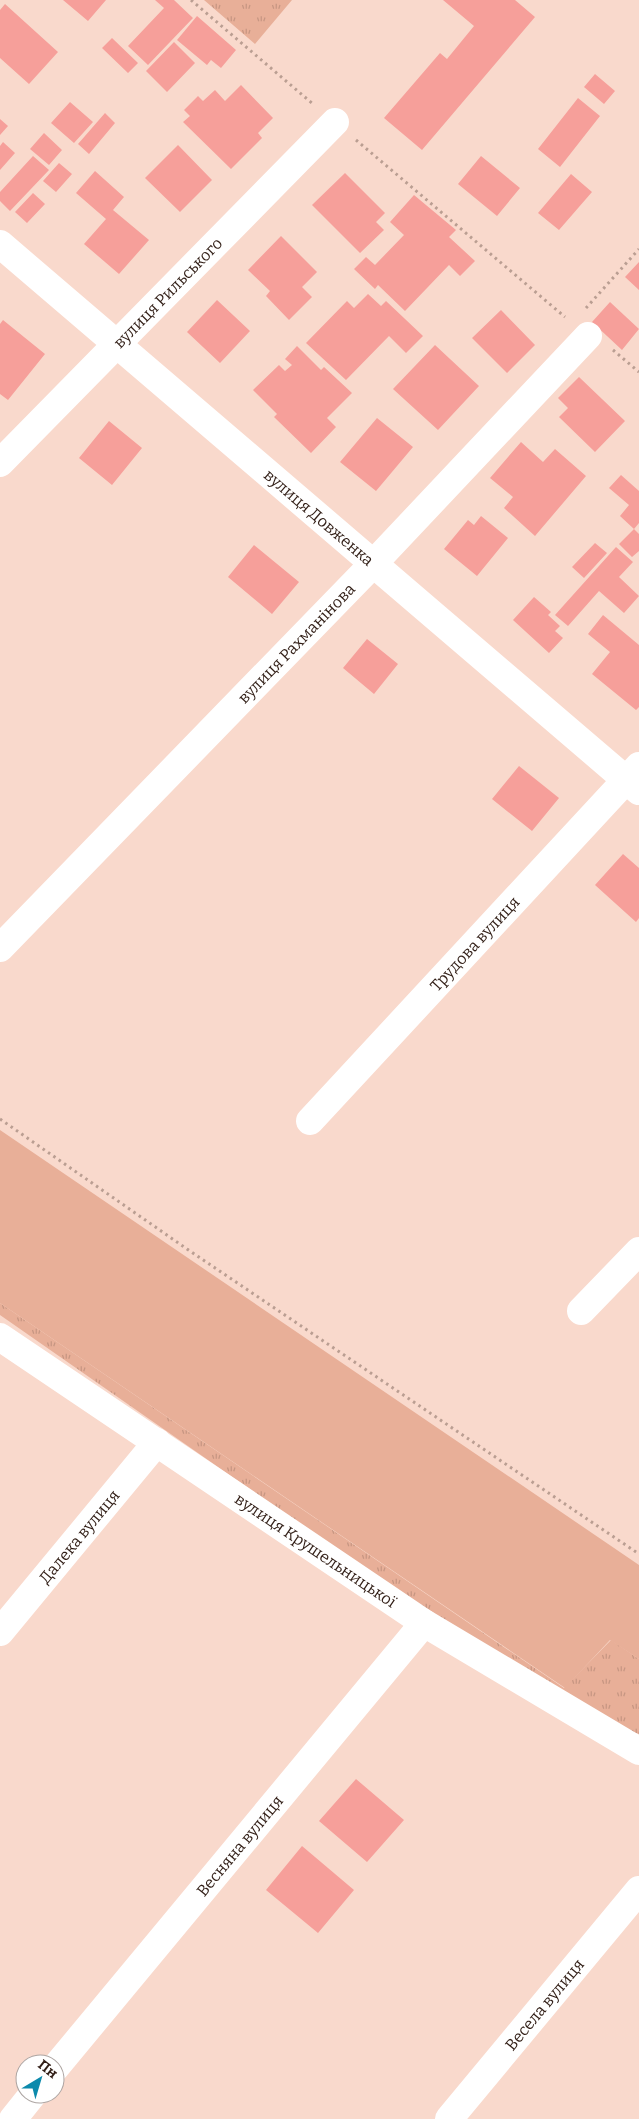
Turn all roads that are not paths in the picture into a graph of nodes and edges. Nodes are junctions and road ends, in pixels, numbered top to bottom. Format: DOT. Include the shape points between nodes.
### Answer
graph roads {
  1 [pos="335,122"];
  2 [pos="0,244"];
  3 [pos="580,330"];
  4 [pos="117,343"];
  5 [pos="0,463"];
  6 [pos="373,564"];
  7 [pos="635,779"];
  8 [pos="0,948"];
  9 [pos="310,1121"];
  10 [pos="639,1251"];
  11 [pos="581,1311"];
  12 [pos="0,1337"];
  13 [pos="157,1442"];
  14 [pos="424,1623"];
  15 [pos="0,1632"];
  16 [pos="639,1751"];
  17 [pos="639,1890"];
  18 [pos="65,2056"];
  19 [pos="25,2104"];
  20 [pos="13,2119"];
  21 [pos="449,2119"];
  1 -- 4 [label="street, вулиця Рильського"];
  2 -- 4 [label="street, вулиця Довженка"];
  3 -- 6 [label="street, вулиця Рахманінова"];
  4 -- 5 [label="street, вулиця Рильського"];
  4 -- 6 [label="street, вулиця Довженка"];
  6 -- 7 [label="street, вулиця Довженка"];
  6 -- 8 [label="street, вулиця Рахманінова"];
  7 -- 9 [label="street, Трудова вулиця"];
  10 -- 11 [label="street"];
  12 -- 13 [label="street, вулиця Крушельницької"];
  13 -- 14 [label="street, вулиця Крушельницької"];
  13 -- 15 [label="street, Далека вулиця"];
  14 -- 16 [label="street, вулиця Крушельницької"];
  14 -- 18 [label="street, Весняна вулиця"];
  17 -- 21 [label="street, Весела вулиця"];
  19 -- 20 [label="street"];
}
